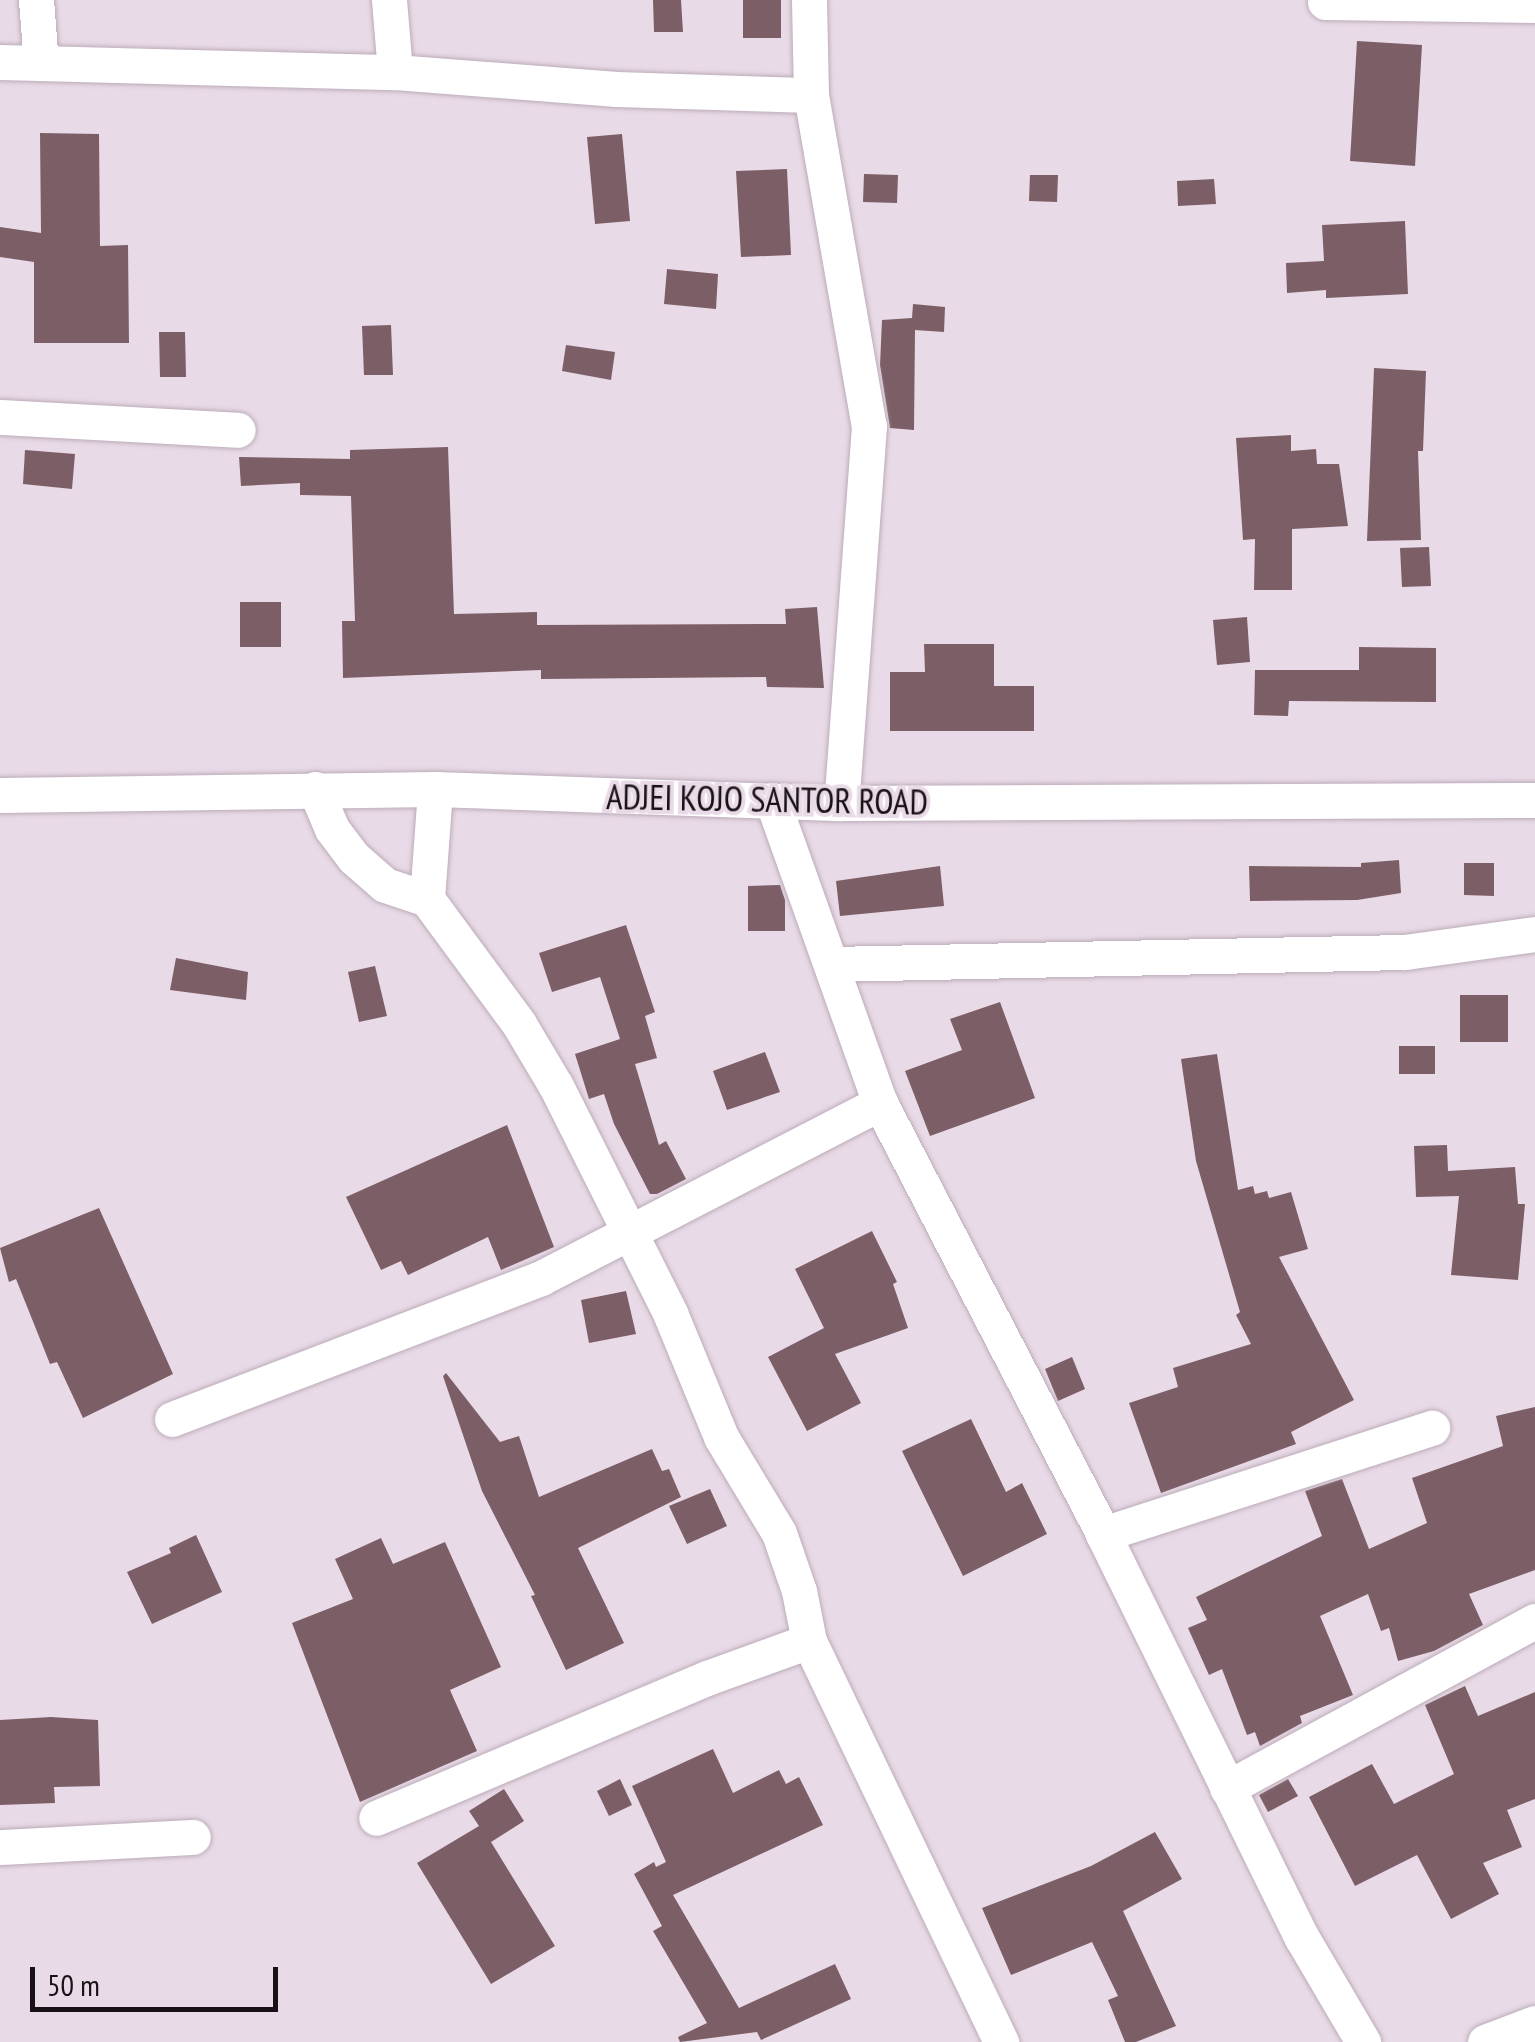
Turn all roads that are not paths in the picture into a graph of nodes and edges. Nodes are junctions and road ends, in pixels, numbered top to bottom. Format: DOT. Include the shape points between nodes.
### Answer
graph roads {
  1 [pos="36,0"];
  2 [pos="389,0"];
  3 [pos="808,0"];
  4 [pos="1326,2"];
  5 [pos="1535,6"];
  6 [pos="0,62"];
  7 [pos="41,63"];
  8 [pos="395,72"];
  9 [pos="811,95"];
  10 [pos="0,417"];
  11 [pos="238,430"];
  12 [pos="315,788"];
  13 [pos="436,789"];
  14 [pos="0,795"];
  15 [pos="772,800"];
  16 [pos="1535,800"];
  17 [pos="841,803"];
  18 [pos="428,898"];
  19 [pos="1535,934"];
  20 [pos="830,964"];
  21 [pos="880,1103"];
  22 [pos="630,1232"];
  23 [pos="172,1419"];
  24 [pos="1432,1428"];
  25 [pos="1103,1534"];
  26 [pos="1535,1621"];
  27 [pos="810,1641"];
  28 [pos="1227,1788"];
  29 [pos="376,1818"];
  30 [pos="193,1837"];
  31 [pos="0,1846"];
  32 [pos="1535,2023"];
  33 [pos="1001,2042"];
  34 [pos="1363,2042"];
  35 [pos="1485,2042"];
  1 -- 7 [label="street"];
  2 -- 8 [label="street"];
  3 -- 9 [label="street"];
  4 -- 5 [label="street"];
  6 -- 7 [label="street"];
  7 -- 8 [label="street"];
  8 -- 9 [label="street"];
  9 -- 17 [label="street" via="869,426"];
  10 -- 11 [label="street"];
  12 -- 13 [label="street, ADJEI KOJO SANTOR ROAD"];
  12 -- 14 [label="street, ADJEI KOJO SANTOR ROAD"];
  12 -- 18 [label="street" via="354,858 385,884"];
  13 -- 15 [label="street, ADJEI KOJO SANTOR ROAD"];
  13 -- 18 [label="street"];
  15 -- 17 [label="street, ADJEI KOJO SANTOR ROAD"];
  15 -- 20 [label="street"];
  16 -- 17 [label="street, ADJEI KOJO SANTOR ROAD"];
  18 -- 22 [label="street" via="519,1024"];
  19 -- 20 [label="street" via="1405,952"];
  20 -- 21 [label="street"];
  21 -- 22 [label="street"];
  21 -- 25 [label="street"];
  22 -- 23 [label="street" via="486,1302"];
  22 -- 27 [label="street" via="721,1437 778,1533"];
  24 -- 25 [label="street"];
  25 -- 28 [label="street"];
  26 -- 28 [label="street"];
  27 -- 29 [label="street"];
  27 -- 33 [label="street"];
  28 -- 34 [label="street"];
  30 -- 31 [label="street"];
  32 -- 35 [label="street"];
}
